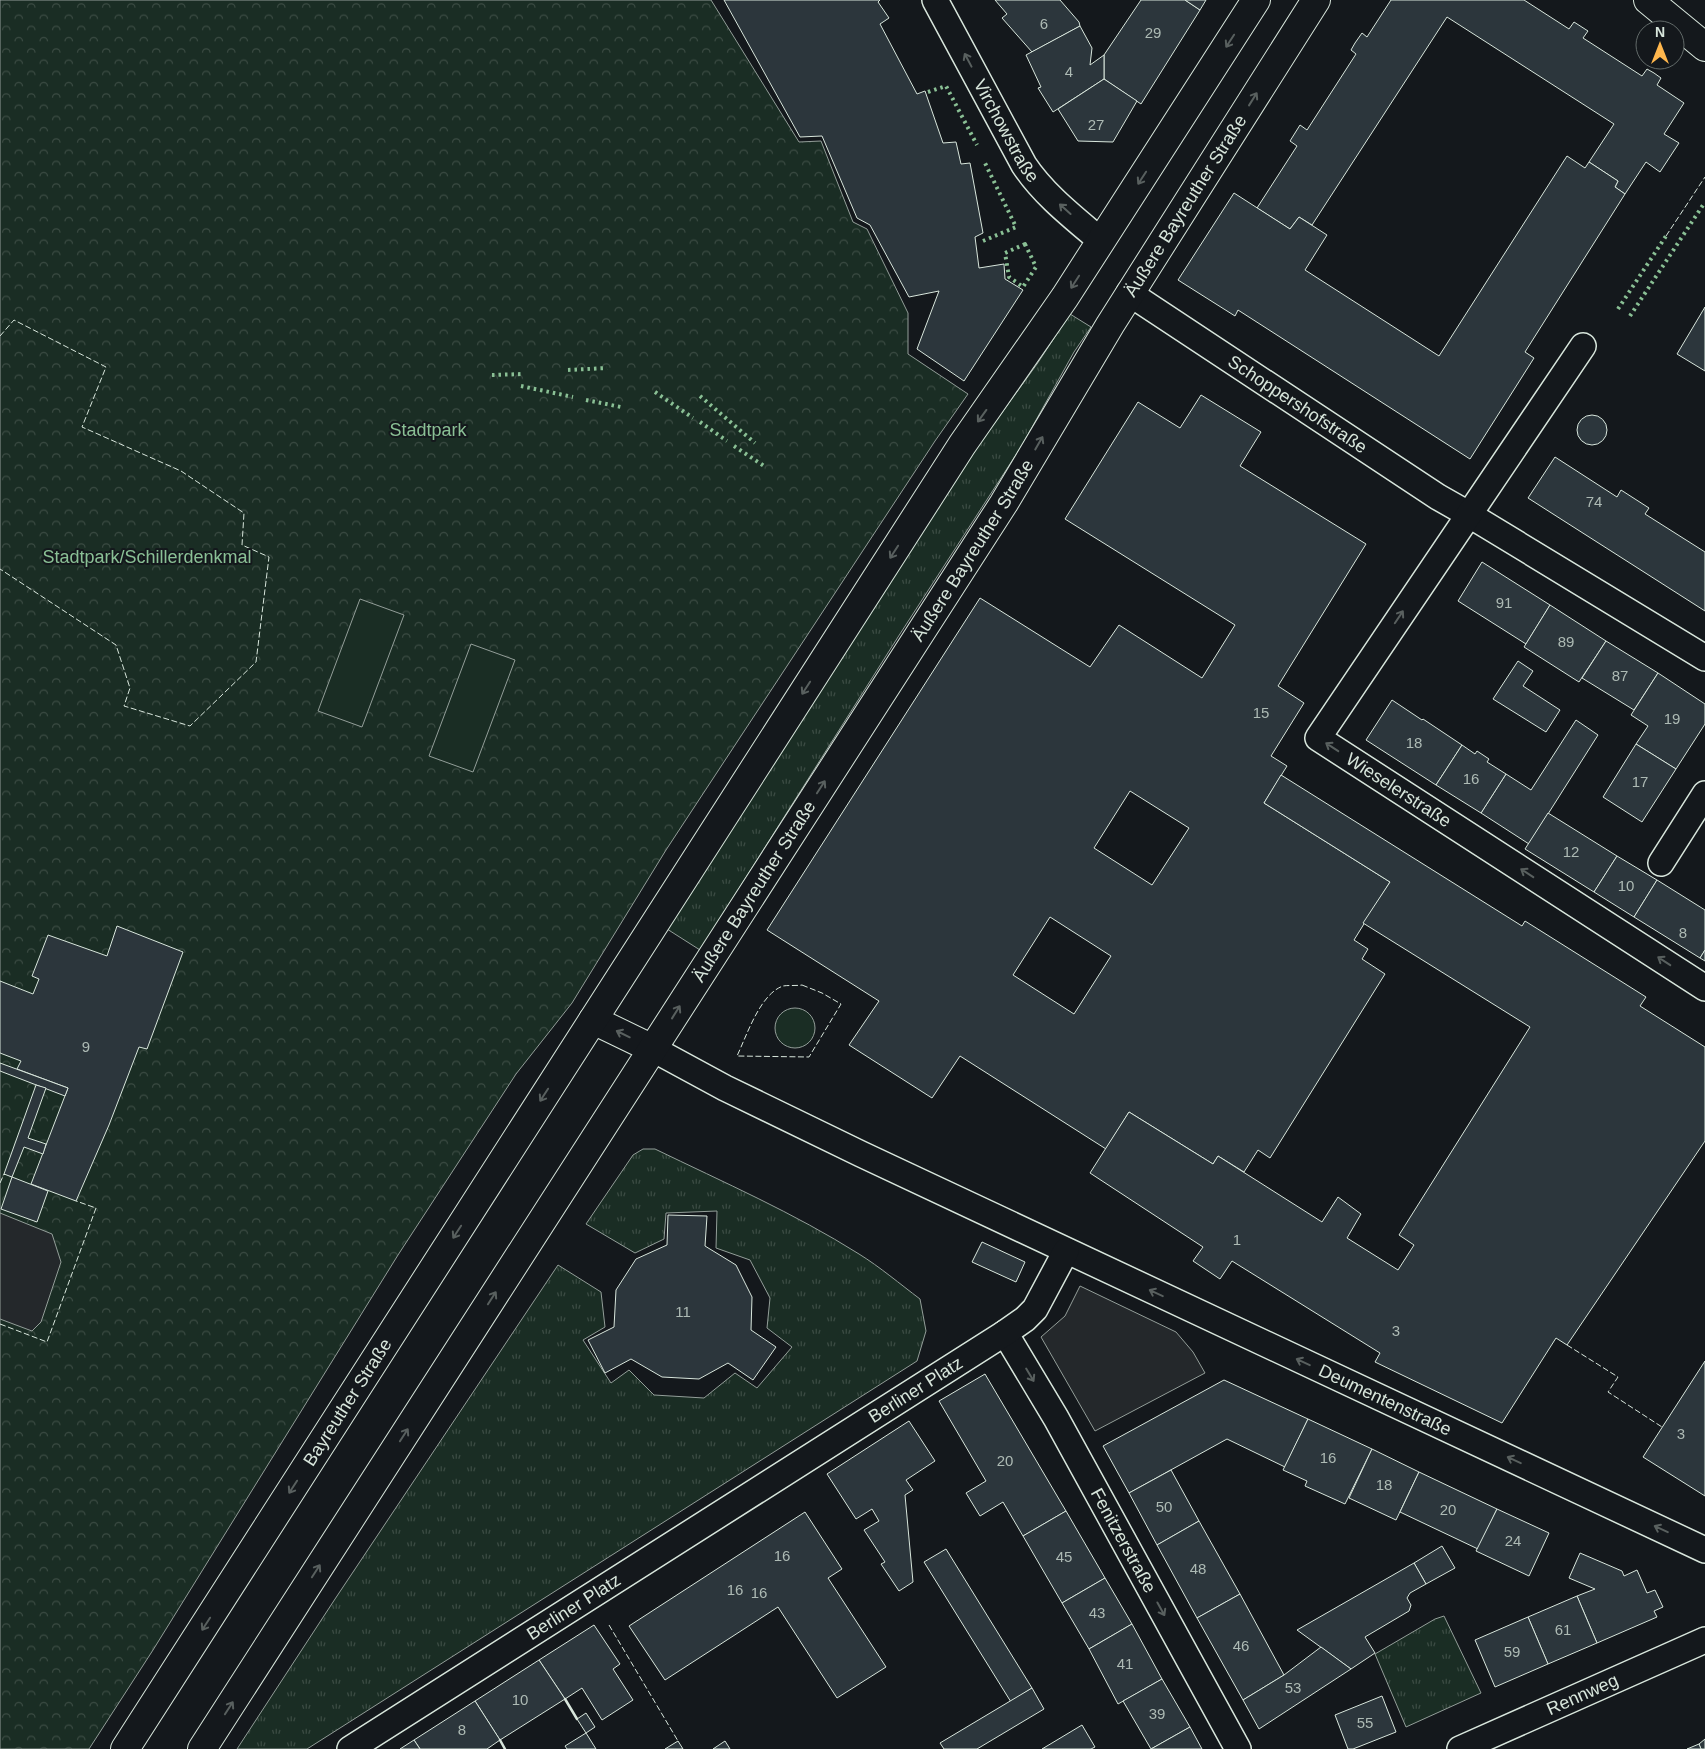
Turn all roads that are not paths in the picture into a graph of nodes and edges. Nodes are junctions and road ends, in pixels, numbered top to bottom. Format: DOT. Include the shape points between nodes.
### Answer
graph roads {
  1 [pos="935,0"];
  2 [pos="1256,0"];
  3 [pos="1316,0"];
  4 [pos="1648,0"];
  5 [pos="1705,46"];
  6 [pos="1102,241"];
  7 [pos="1129,293"];
  8 [pos="1583,346"];
  9 [pos="1468,514"];
  10 [pos="1705,658"];
  11 [pos="1705,794"];
  12 [pos="1660,863"];
  13 [pos="1705,988"];
  14 [pos="593,1020"];
  15 [pos="653,1049"];
  16 [pos="1066,1251"];
  17 [pos="1005,1334"];
  18 [pos="1705,1550"];
  19 [pos="1705,1640"];
  20 [pos="125,1749"];
  21 [pos="202,1749"];
  22 [pos="350,1749"];
  23 [pos="1238,1749"];
  24 [pos="1460,1749"];
  6 -- 1 [label="street, Virchowstraße, one-way" via="1034,180"];
  2 -- 6 [label="main road, one-way"];
  7 -- 3 [label="main road, Äußere Bayreuther Straße, one-way"];
  4 -- 5 [label="main road"];
  6 -- 14 [label="main road, one-way" via="962,445"];
  7 -- 9 [label="street, Schoppershofstraße"];
  15 -- 7 [label="main road, Äußere Bayreuther Straße, one-way" via="1004,503"];
  8 -- 9 [label="street"];
  9 -- 10 [label="street, Schoppershofstraße"];
  13 -- 9 [label="street, Wieselerstraße, one-way" via="1318,738"];
  11 -- 12 [label="street"];
  15 -- 14 [label="main road, one-way"];
  14 -- 20 [label="main road, Bayreuther Straße, one-way"];
  15 -- 16 [label="street" via="725,1088"];
  21 -- 15 [label="main road, Äußere Bayreuther Straße, one-way"];
  16 -- 17 [label="street, Berliner Platz" via="1035,1309"];
  18 -- 16 [label="street, Deumentenstraße, one-way"];
  17 -- 22 [label="street, Berliner Platz"];
  17 -- 23 [label="street, Fenitzerstraße, one-way" via="1056,1418"];
  19 -- 24 [label="street, Rennweg"];
}
